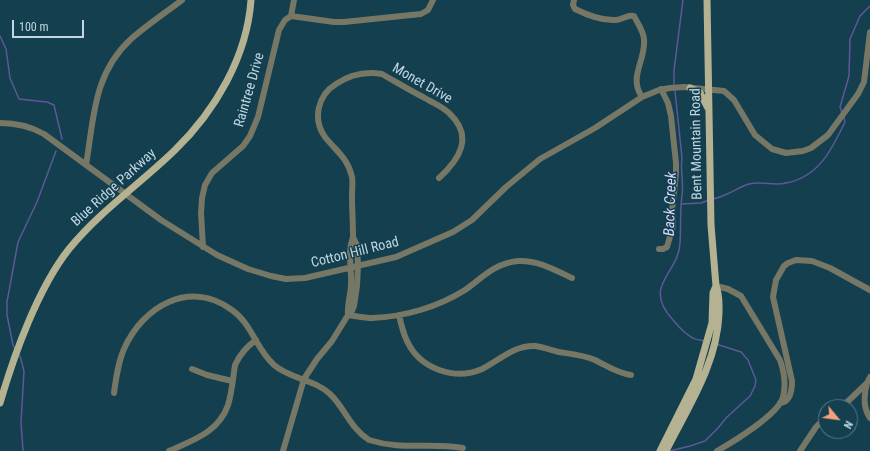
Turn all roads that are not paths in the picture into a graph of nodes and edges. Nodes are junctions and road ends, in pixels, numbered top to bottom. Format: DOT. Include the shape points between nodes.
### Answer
graph roads {
  1 [pos="182,0"];
  2 [pos="251,0"];
  3 [pos="294,0"];
  4 [pos="433,0"];
  5 [pos="574,0"];
  6 [pos="707,0"];
  7 [pos="292,16"];
  8 [pos="870,32"];
  9 [pos="690,88"];
  10 [pos="661,89"];
  11 [pos="709,89"];
  12 [pos="642,97"];
  13 [pos="710,112"];
  14 [pos="0,123"];
  15 [pos="86,165"];
  16 [pos="438,178"];
  17 [pos="353,237"];
  18 [pos="203,247"];
  19 [pos="659,248"];
  20 [pos="358,266"];
  21 [pos="350,268"];
  22 [pos="572,278"];
  23 [pos="716,286"];
  24 [pos="870,290"];
  25 [pos="716,297"];
  26 [pos="348,315"];
  27 [pos="399,315"];
  28 [pos="256,340"];
  29 [pos="192,369"];
  30 [pos="631,375"];
  31 [pos="304,379"];
  32 [pos="868,380"];
  33 [pos="232,381"];
  34 [pos="114,393"];
  35 [pos="850,399"];
  36 [pos="0,402"];
  37 [pos="780,403"];
  38 [pos="870,418"];
  39 [pos="818,425"];
  40 [pos="463,448"];
  41 [pos="169,451"];
  42 [pos="282,451"];
  43 [pos="660,451"];
  44 [pos="666,451"];
  45 [pos="717,451"];
  46 [pos="800,451"];
  1 -- 15 [label="street" via="132,39 105,74 94,110"];
  2 -- 36 [label="main road, Blue Ridge Parkway" via="246,30 236,60 225,85 200,124 78,238 52,274 26,328"];
  3 -- 7 [label="street"];
  4 -- 7 [label="street" via="428,10 421,14 339,22"];
  5 -- 12 [label="street" via="575,9 603,19 617,20 634,16 644,39 636,80"];
  6 -- 11 [label="main road, Bent Mountain Road"];
  7 -- 18 [label="street, Raintree Drive" via="285,20 279,30 258,117 250,136 243,146 212,173 205,185 201,214"];
  8 -- 11 [label="street, Cotton Hill Road" via="864,77 858,94 828,134 817,144 803,151 786,153 772,149 755,135 730,95 724,91"];
  9 -- 10 [label="street, Cotton Hill Road"];
  9 -- 11 [label="street, Cotton Hill Road"];
  9 -- 13 [label="main road" via="700,93"];
  10 -- 12 [label="street, Cotton Hill Road"];
  10 -- 19 [label="street" via="671,116 676,174 673,228 667,247"];
  11 -- 13 [label="main road, Bent Mountain Road"];
  12 -- 20 [label="street, Cotton Hill Road" via="595,128 540,159 463,226 396,257"];
  13 -- 23 [label="main road, Bent Mountain Road"];
  14 -- 15 [label="street, Cotton Hill Road" via="36,129"];
  15 -- 18 [label="street, Cotton Hill Road"];
  16 -- 17 [label="street, Monet Drive" via="456,160 462,143 462,131 448,112 382,74 358,74 334,85 322,99 318,109 319,120 324,136 342,155 352,177"];
  17 -- 20 [label="street, Monet Drive" via="357,245"];
  17 -- 21 [label="street, Monet Drive" via="350,246"];
  18 -- 21 [label="street, Cotton Hill Road" via="248,269 279,278 305,278"];
  20 -- 21 [label="street, Cotton Hill Road"];
  20 -- 26 [label="street, Monet Drive" via="356,296 352,311"];
  21 -- 26 [label="street, Monet Drive"];
  22 -- 27 [label="street" via="534,262 507,263 490,270 446,300"];
  23 -- 25 [label="main road, Bent Mountain Road" via="713,293"];
  23 -- 37 [label="street" via="741,296 775,352 784,375 784,391"];
  24 -- 37 [label="street" via="812,261 796,260 784,266 776,280 773,297 792,382 790,394"];
  25 -- 43 [label="main road, Bent Mountain Road" via="712,323 696,379"];
  25 -- 44 [label="main road, Bent Mountain Road" via="718,326 712,354 704,376"];
  26 -- 27 [label="street" via="371,318"];
  26 -- 31 [label="street, Monet Drive" via="336,336"];
  27 -- 30 [label="street" via="406,341 415,354 428,365 443,372 460,374 475,371 510,352 536,346 590,358 616,372"];
  28 -- 31 [label="street" via="273,365"];
  28 -- 33 [label="street" via="238,359"];
  28 -- 34 [label="street" via="240,316 226,305 199,298 184,297 174,300 150,312 128,340 120,360"];
  29 -- 33 [label="street"];
  31 -- 40 [label="street" via="330,394 357,431 378,444 406,451 445,446"];
  31 -- 42 [label="street, Monet Drive"];
  32 -- 35 [label="street"];
  32 -- 38 [label="street" via="865,405"];
  33 -- 41 [label="street" via="224,414 215,426 202,436"];
  37 -- 45 [label="street" via="766,418"];
  39 -- 46 [label="street"];
}
